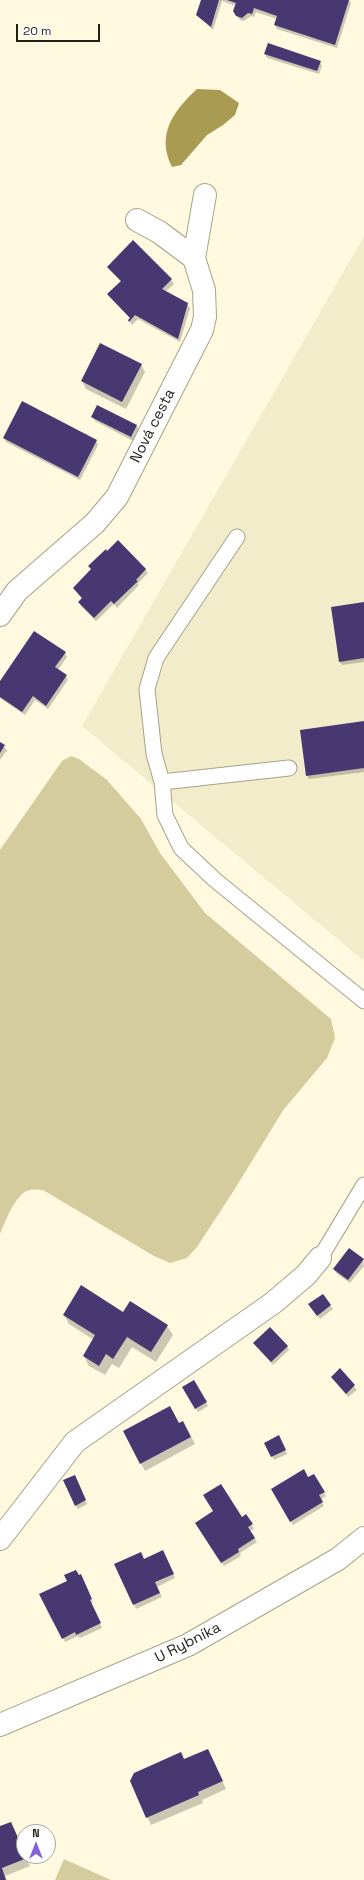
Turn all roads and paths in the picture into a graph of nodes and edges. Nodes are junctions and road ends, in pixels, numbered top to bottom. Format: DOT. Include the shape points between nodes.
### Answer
graph roads {
  1 [pos="205,195"];
  2 [pos="137,220"];
  3 [pos="194,258"];
  4 [pos="237,536"];
  5 [pos="0,615"];
  6 [pos="289,768"];
  7 [pos="162,782"];
  8 [pos="364,1001"];
  9 [pos="364,1185"];
  10 [pos="320,1258"];
  11 [pos="364,1538"];
  12 [pos="0,1539"];
  13 [pos="0,1725"];
  1 -- 3 [label="street, Nová cesta"];
  2 -- 3 [label="street" via="159,232"];
  3 -- 5 [label="street, Nová cesta" via="204,290 205,317 202,330 117,497 95,523 17,591"];
  4 -- 7 [label="lane" via="156,658 148,689 154,754"];
  6 -- 7 [label="lane"];
  7 -- 8 [label="lane" via="165,816 181,848 216,880"];
  9 -- 10 [label="lane"];
  10 -- 12 [label="street" via="306,1275 273,1303 76,1442"];
  11 -- 13 [label="street, U Rybníka" via="338,1560 188,1645"];
}
